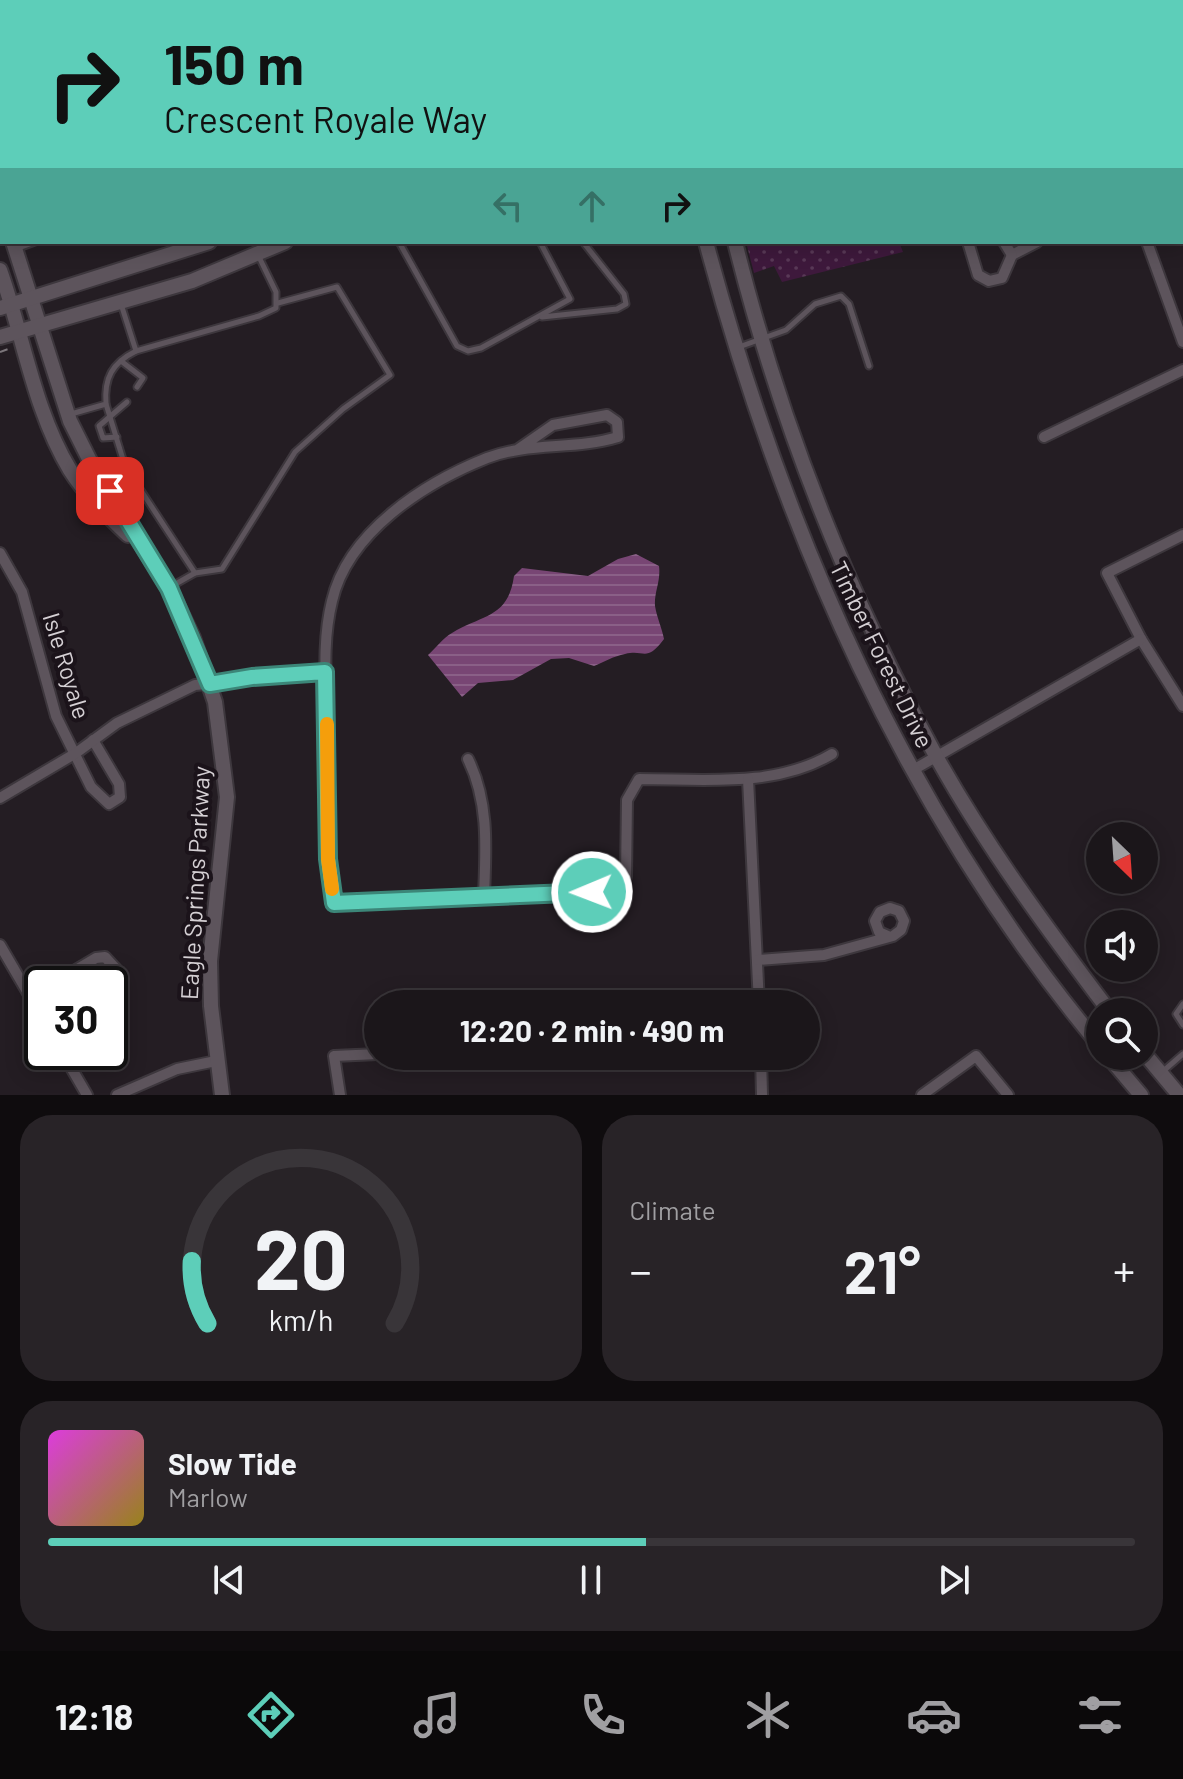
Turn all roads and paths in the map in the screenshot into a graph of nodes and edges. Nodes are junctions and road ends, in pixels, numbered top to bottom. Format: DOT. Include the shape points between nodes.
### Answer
graph roads {
  1 [pos="203,244"];
  2 [pos="275,244"];
  3 [pos="400,244"];
  4 [pos="541,244"];
  5 [pos="585,244"];
  6 [pos="707,244"];
  7 [pos="736,244"];
  8 [pos="969,244"];
  9 [pos="1005,244"];
  10 [pos="1033,244"];
  11 [pos="1148,244"];
  12 [pos="14,246"];
  13 [pos="255,248"];
  14 [pos="1012,255"];
  15 [pos="0,270"];
  16 [pos="32,300"];
  17 [pos="120,302"];
  18 [pos="278,303"];
  19 [pos="6,306"];
  20 [pos="537,317"];
  21 [pos="39,325"];
  22 [pos="21,330"];
  23 [pos="0,337"];
  24 [pos="761,341"];
  25 [pos="1183,342"];
  26 [pos="734,348"];
  27 [pos="136,351"];
  28 [pos="121,361"];
  29 [pos="869,366"];
  30 [pos="1183,370"];
  31 [pos="137,387"];
  32 [pos="127,402"];
  33 [pos="106,404"];
  34 [pos="68,416"];
  35 [pos="110,417"];
  36 [pos="117,437"];
  37 [pos="1044,437"];
  38 [pos="517,450"];
  39 [pos="1183,535"];
  40 [pos="141,548"];
  41 [pos="0,553"];
  42 [pos="195,573"];
  43 [pos="169,588"];
  44 [pos="857,594"];
  45 [pos="830,606"];
  46 [pos="1141,639"];
  47 [pos="325,672"];
  48 [pos="210,684"];
  49 [pos="1183,706"];
  50 [pos="93,740"];
  51 [pos="76,753"];
  52 [pos="832,754"];
  53 [pos="936,756"];
  54 [pos="468,759"];
  55 [pos="913,770"];
  56 [pos="748,779"];
  57 [pos="0,798"];
  58 [pos="484,895"];
  59 [pos="888,936"];
  60 [pos="0,945"];
  61 [pos="758,960"];
  62 [pos="82,966"];
  63 [pos="113,966"];
  64 [pos="24,987"];
  65 [pos="759,990"];
  66 [pos="1100,998"];
  67 [pos="1183,1004"];
  68 [pos="1183,1025"];
  69 [pos="1086,1027"];
  70 [pos="1183,1054"];
  71 [pos="364,1055"];
  72 [pos="216,1061"];
  73 [pos="72,1070"];
  74 [pos="761,1070"];
  75 [pos="1120,1070"];
  76 [pos="1158,1070"];
  77 [pos="1161,1074"];
  78 [pos="87,1095"];
  79 [pos="117,1095"];
  80 [pos="222,1095"];
  81 [pos="340,1095"];
  82 [pos="762,1095"];
  83 [pos="922,1095"];
  84 [pos="1008,1095"];
  85 [pos="1141,1095"];
  86 [pos="1179,1095"];
  1 -- 16 [label="main road"];
  2 -- 13 [label="main road"];
  3 -- 20 [label="lane" via="457,346 468,351 481,348"];
  4 -- 20 [label="lane" via="570,299"];
  5 -- 20 [label="lane" via="624,294 626,304"];
  6 -- 26 [label="main road, Timber Forest Drive"];
  7 -- 24 [label="main road, Timber Forest Drive"];
  8 -- 14 [label="street" via="982,279 1002,278"];
  9 -- 14 [label="street"];
  10 -- 14 [label="street"];
  11 -- 25 [label="street"];
  12 -- 16 [label="main road, Eagle Springs Parkway"];
  13 -- 17 [label="main road" via="192,281"];
  13 -- 18 [label="lane"];
  15 -- 19 [label="main road, Eagle Springs Parkway"];
  16 -- 19 [label="main road"];
  16 -- 21 [label="main road, Eagle Springs Parkway"];
  17 -- 21 [label="main road"];
  17 -- 27 [label="lane"];
  18 -- 27 [label="lane" via="259,316"];
  18 -- 42 [label="lane" via="337,287 390,375 295,452 222,569"];
  19 -- 22 [label="main road, Eagle Springs Parkway"];
  21 -- 22 [label="main road"];
  21 -- 34 [label="main road, Eagle Springs Parkway"];
  22 -- 23 [label="main road"];
  22 -- 40 [label="main road, Eagle Springs Parkway" via="43,406 70,470"];
  24 -- 26 [label="lane"];
  24 -- 29 [label="lane" via="786,330 815,304 841,296 849,304"];
  24 -- 44 [label="main road, Timber Forest Drive" via="790,430"];
  26 -- 45 [label="main road, Timber Forest Drive" via="763,439"];
  27 -- 28 [label="lane"];
  28 -- 31 [label="lane" via="143,378"];
  28 -- 33 [label="lane" via="106,381"];
  30 -- 37 [label="street"];
  32 -- 35 [label="lane"];
  33 -- 34 [label="lane"];
  33 -- 35 [label="lane"];
  34 -- 40 [label="main road, Eagle Springs Parkway"];
  35 -- 36 [label="lane"];
  35 -- 36 [label="lane" via="99,431 107,440"];
  36 -- 42 [label="lane" via="125,466"];
  38 -- 38 [label="street" via="593,445 618,437 617,422 607,415 553,425"];
  38 -- 47 [label="street" via="485,459 431,488 360,544 332,600"];
  39 -- 46 [label="street" via="1107,573"];
  40 -- 43 [label="main road, Eagle Springs Parkway"];
  41 -- 51 [label="street, Isle Royale" via="22,592 56,716"];
  42 -- 43 [label="lane"];
  43 -- 48 [label="main road, Eagle Springs Parkway"];
  44 -- 45 [label="main road"];
  44 -- 53 [label="main road, Timber Forest Drive"];
  45 -- 55 [label="main road, Timber Forest Drive"];
  46 -- 49 [label="street"];
  46 -- 53 [label="street"];
  47 -- 48 [label="street"];
  47 -- 58 [label="street" via="328,859 334,903"];
  48 -- 50 [label="street" via="182,691"];
  48 -- 72 [label="main road, Eagle Springs Parkway" via="227,797 210,961"];
  50 -- 51 [label="street"];
  50 -- 51 [label="street, Isle Royale" via="119,784 120,797 109,804 91,787"];
  51 -- 57 [label="street"];
  52 -- 56 [label="street" via="793,773"];
  53 -- 55 [label="street"];
  53 -- 66 [label="main road, Timber Forest Drive" via="1017,883"];
  54 -- 58 [label="street" via="485,816"];
  55 -- 69 [label="main road, Timber Forest Drive" via="1001,910"];
  56 -- 58 [label="street" via="639,779 627,800 626,877 615,888"];
  56 -- 61 [label="street"];
  59 -- 61 [label="street" via="824,955"];
  60 -- 64 [label="street"];
  61 -- 65 [label="street"];
  62 -- 63 [label="street" via="105,957"];
  67 -- 68 [label="lane" via="1176,1014"];
  70 -- 77 [label="lane"];
  71 -- 81 [label="street" via="334,1056"];
  72 -- 79 [label="street" via="177,1069"];
  72 -- 80 [label="main road, Eagle Springs Parkway"];
  73 -- 78 [label="street"];
  74 -- 82 [label="street"];
  75 -- 85 [label="main road"];
  76 -- 77 [label="main road"];
  77 -- 86 [label="main road"];
  83 -- 84 [label="street" via="976,1056"];
}
